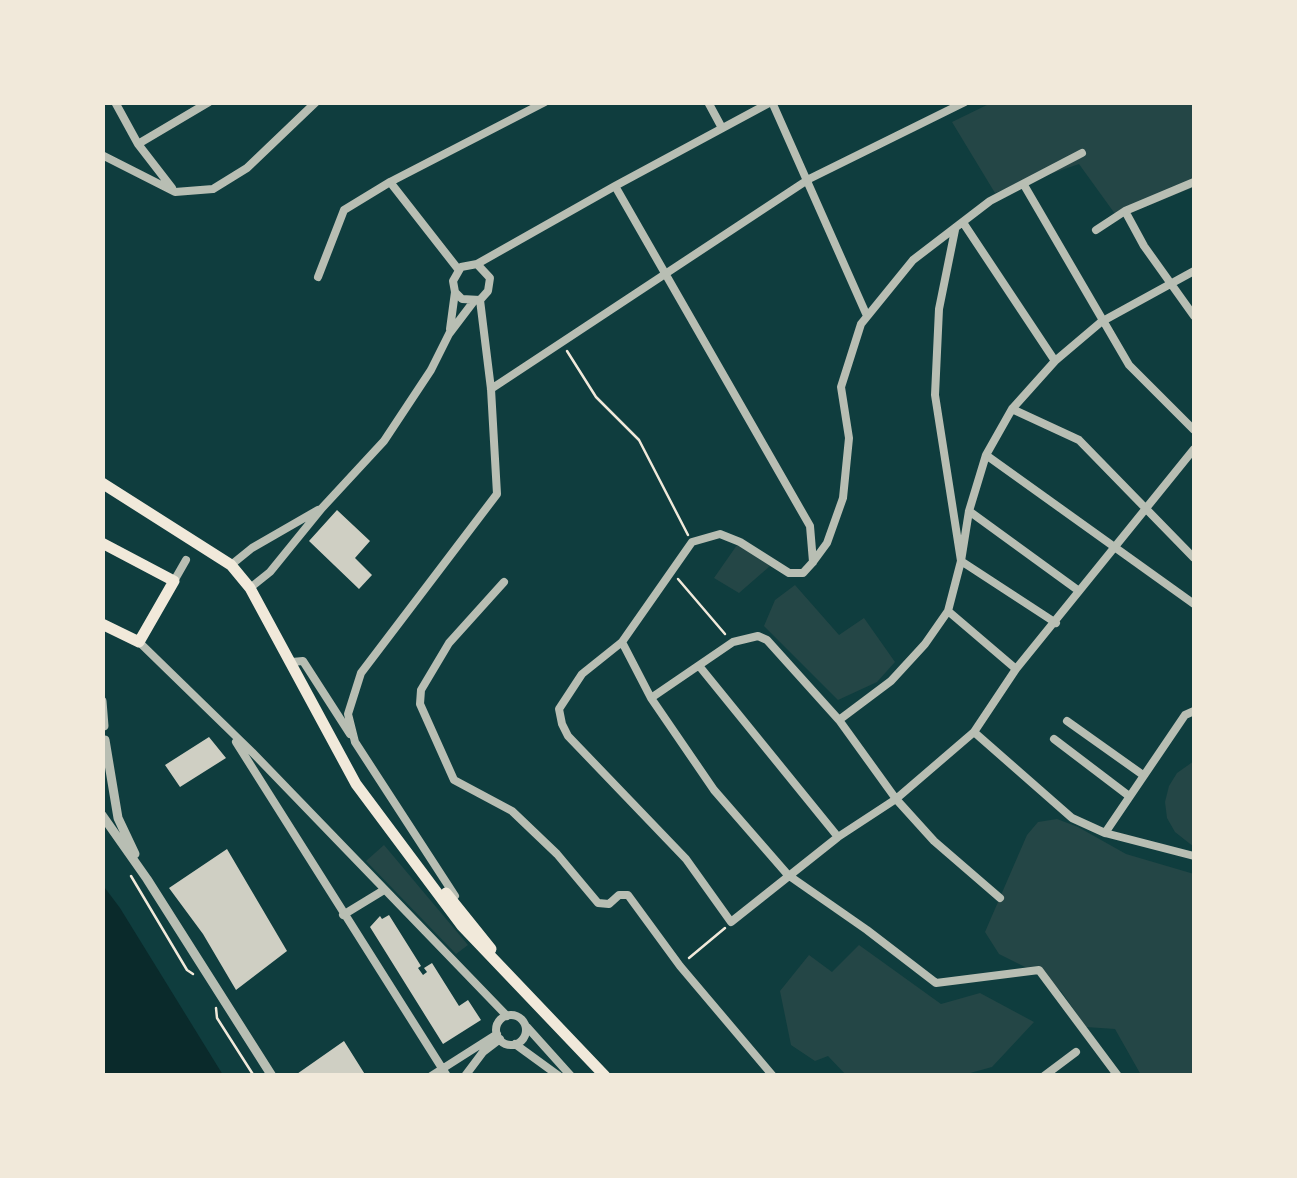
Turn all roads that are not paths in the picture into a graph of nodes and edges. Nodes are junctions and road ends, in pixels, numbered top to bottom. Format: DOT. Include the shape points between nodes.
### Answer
graph roads {
  1 [pos="114,102"];
  2 [pos="209,102"];
  3 [pos="316,102"];
  4 [pos="545,102"];
  5 [pos="708,102"];
  6 [pos="772,102"];
  7 [pos="965,102"];
  8 [pos="722,128"];
  9 [pos="138,144"];
  10 [pos="1082,153"];
  11 [pos="102,155"];
  12 [pos="808,179"];
  13 [pos="390,182"];
  14 [pos="1194,183"];
  15 [pos="1024,185"];
  16 [pos="614,186"];
  17 [pos="175,192"];
  18 [pos="1124,210"];
  19 [pos="964,224"];
  20 [pos="955,230"];
  21 [pos="1096,230"];
  22 [pos="478,264"];
  23 [pos="458,269"];
  24 [pos="1194,270"];
  25 [pos="665,273"];
  26 [pos="318,277"];
  27 [pos="1170,284"];
  28 [pos="455,292"];
  29 [pos="477,300"];
  30 [pos="867,316"];
  31 [pos="1194,316"];
  32 [pos="1101,322"];
  33 [pos="449,334"];
  34 [pos="1055,360"];
  35 [pos="491,389"];
  36 [pos="1012,409"];
  37 [pos="1194,430"];
  38 [pos="1194,449"];
  39 [pos="986,455"];
  40 [pos="102,483"];
  41 [pos="322,508"];
  42 [pos="1146,508"];
  43 [pos="969,510"];
  44 [pos="102,543"];
  45 [pos="1112,546"];
  46 [pos="1193,553"];
  47 [pos="186,560"];
  48 [pos="813,562"];
  49 [pos="961,562"];
  50 [pos="231,564"];
  51 [pos="174,581"];
  52 [pos="504,582"];
  53 [pos="250,588"];
  54 [pos="1080,590"];
  55 [pos="1194,604"];
  56 [pos="948,611"];
  57 [pos="102,621"];
  58 [pos="1056,624"];
  59 [pos="140,642"];
  60 [pos="622,642"];
  61 [pos="292,662"];
  62 [pos="700,667"];
  63 [pos="1016,669"];
  64 [pos="652,698"];
  65 [pos="102,701"];
  66 [pos="1194,712"];
  67 [pos="343,714"];
  68 [pos="839,720"];
  69 [pos="1067,721"];
  70 [pos="103,724"];
  71 [pos="974,732"];
  72 [pos="1054,739"];
  73 [pos="104,743"];
  74 [pos="249,755"];
  75 [pos="1143,775"];
  76 [pos="1129,796"];
  77 [pos="896,799"];
  78 [pos="102,815"];
  79 [pos="1104,832"];
  80 [pos="838,836"];
  81 [pos="403,845"];
  82 [pos="1194,856"];
  83 [pos="788,876"];
  84 [pos="147,879"];
  85 [pos="384,890"];
  86 [pos="1000,898"];
  87 [pos="343,915"];
  88 [pos="469,919"];
  89 [pos="525,996"];
  90 [pos="507,1016"];
  91 [pos="526,1025"];
  92 [pos="498,1036"];
  93 [pos="515,1044"];
  94 [pos="480,1049"];
  95 [pos="1076,1052"];
  96 [pos="445,1072"];
  97 [pos="272,1076"];
  98 [pos="431,1076"];
  99 [pos="465,1076"];
  100 [pos="559,1076"];
  101 [pos="571,1076"];
  102 [pos="605,1076"];
  103 [pos="773,1076"];
  104 [pos="1044,1076"];
  105 [pos="1118,1076"];
  1 -- 9 [label="street"];
  2 -- 9 [label="street"];
  3 -- 17 [label="street" via="247,168 213,189"];
  4 -- 13 [label="street"];
  5 -- 8 [label="street"];
  6 -- 8 [label="street"];
  6 -- 12 [label="street"];
  7 -- 12 [label="street"];
  8 -- 16 [label="street"];
  9 -- 17 [label="street"];
  10 -- 15 [label="street"];
  11 -- 17 [label="street"];
  12 -- 25 [label="street"];
  12 -- 30 [label="street"];
  13 -- 23 [label="street"];
  13 -- 26 [label="street" via="344,210"];
  14 -- 18 [label="street"];
  15 -- 19 [label="street" via="990,200"];
  15 -- 32 [label="street"];
  16 -- 22 [label="street"];
  16 -- 25 [label="street"];
  18 -- 21 [label="street"];
  18 -- 27 [label="street"];
  19 -- 20 [label="street"];
  19 -- 34 [label="street"];
  20 -- 30 [label="street" via="913,260"];
  20 -- 49 [label="street" via="939,309 935,395"];
  22 -- 23 [label="street"];
  22 -- 29 [label="street" via="490,285"];
  23 -- 28 [label="street"];
  24 -- 27 [label="street"];
  25 -- 35 [label="street"];
  25 -- 48 [label="street" via="810,526"];
  27 -- 31 [label="street"];
  27 -- 32 [label="street"];
  28 -- 29 [label="street"];
  28 -- 33 [label="street"];
  29 -- 33 [label="street"];
  29 -- 35 [label="street"];
  30 -- 48 [label="street" via="841,388 850,438 843,498"];
  32 -- 34 [label="street"];
  32 -- 37 [label="street" via="1129,365"];
  33 -- 41 [label="street" via="384,441"];
  34 -- 36 [label="street"];
  35 -- 67 [label="street" via="497,494 361,672"];
  36 -- 39 [label="street"];
  36 -- 42 [label="street" via="1078,440"];
  38 -- 42 [label="street"];
  39 -- 43 [label="street"];
  39 -- 45 [label="street"];
  40 -- 50 [label="main road"];
  41 -- 50 [label="street"];
  41 -- 53 [label="street"];
  42 -- 45 [label="street"];
  42 -- 46 [label="street"];
  43 -- 49 [label="street"];
  43 -- 54 [label="street"];
  44 -- 51 [label="main road"];
  45 -- 54 [label="street"];
  45 -- 55 [label="street"];
  47 -- 51 [label="street"];
  48 -- 60 [label="street" via="789,574 720,534 692,542"];
  49 -- 56 [label="street"];
  49 -- 58 [label="street"];
  50 -- 53 [label="main road"];
  51 -- 59 [label="main road"];
  52 -- 103 [label="street" via="449,643 421,690 432,737 454,780 512,812 598,904 628,895"];
  53 -- 61 [label="main road"];
  54 -- 58 [label="street"];
  56 -- 63 [label="street"];
  56 -- 68 [label="street" via="891,681"];
  57 -- 59 [label="main road"];
  58 -- 63 [label="street"];
  59 -- 74 [label="street"];
  60 -- 64 [label="street"];
  60 -- 83 [label="street" via="582,674 559,709 568,736 686,859 731,922"];
  61 -- 67 [label="street" via="303,661"];
  61 -- 81 [label="main road" via="356,784"];
  62 -- 64 [label="street"];
  62 -- 68 [label="street" via="733,642 758,636"];
  62 -- 80 [label="street"];
  63 -- 71 [label="street"];
  64 -- 83 [label="street" via="714,790"];
  65 -- 70 [label="street"];
  66 -- 75 [label="street" via="1185,714"];
  67 -- 88 [label="street"];
  68 -- 77 [label="street"];
  69 -- 75 [label="street"];
  70 -- 73 [label="street"];
  71 -- 77 [label="street"];
  71 -- 79 [label="street" via="1072,818"];
  72 -- 76 [label="street"];
  73 -- 84 [label="street" via="118,818"];
  74 -- 85 [label="street"];
  74 -- 87 [label="street"];
  75 -- 76 [label="street"];
  76 -- 79 [label="street"];
  77 -- 80 [label="street"];
  77 -- 86 [label="street"];
  78 -- 84 [label="street"];
  79 -- 82 [label="street"];
  80 -- 83 [label="street"];
  81 -- 88 [label="main road"];
  81 -- 89 [label="main road" via="462,926"];
  83 -- 105 [label="street" via="936,983 1039,970"];
  84 -- 97 [label="street"];
  85 -- 87 [label="street"];
  85 -- 90 [label="street"];
  87 -- 96 [label="street"];
  88 -- 89 [label="main road"];
  89 -- 102 [label="main road"];
  90 -- 91 [label="street"];
  90 -- 92 [label="street"];
  91 -- 93 [label="street"];
  91 -- 101 [label="street"];
  92 -- 93 [label="street"];
  92 -- 94 [label="street"];
  93 -- 100 [label="street"];
  94 -- 96 [label="street"];
  94 -- 99 [label="street"];
  95 -- 104 [label="street"];
  96 -- 98 [label="street"];
}
